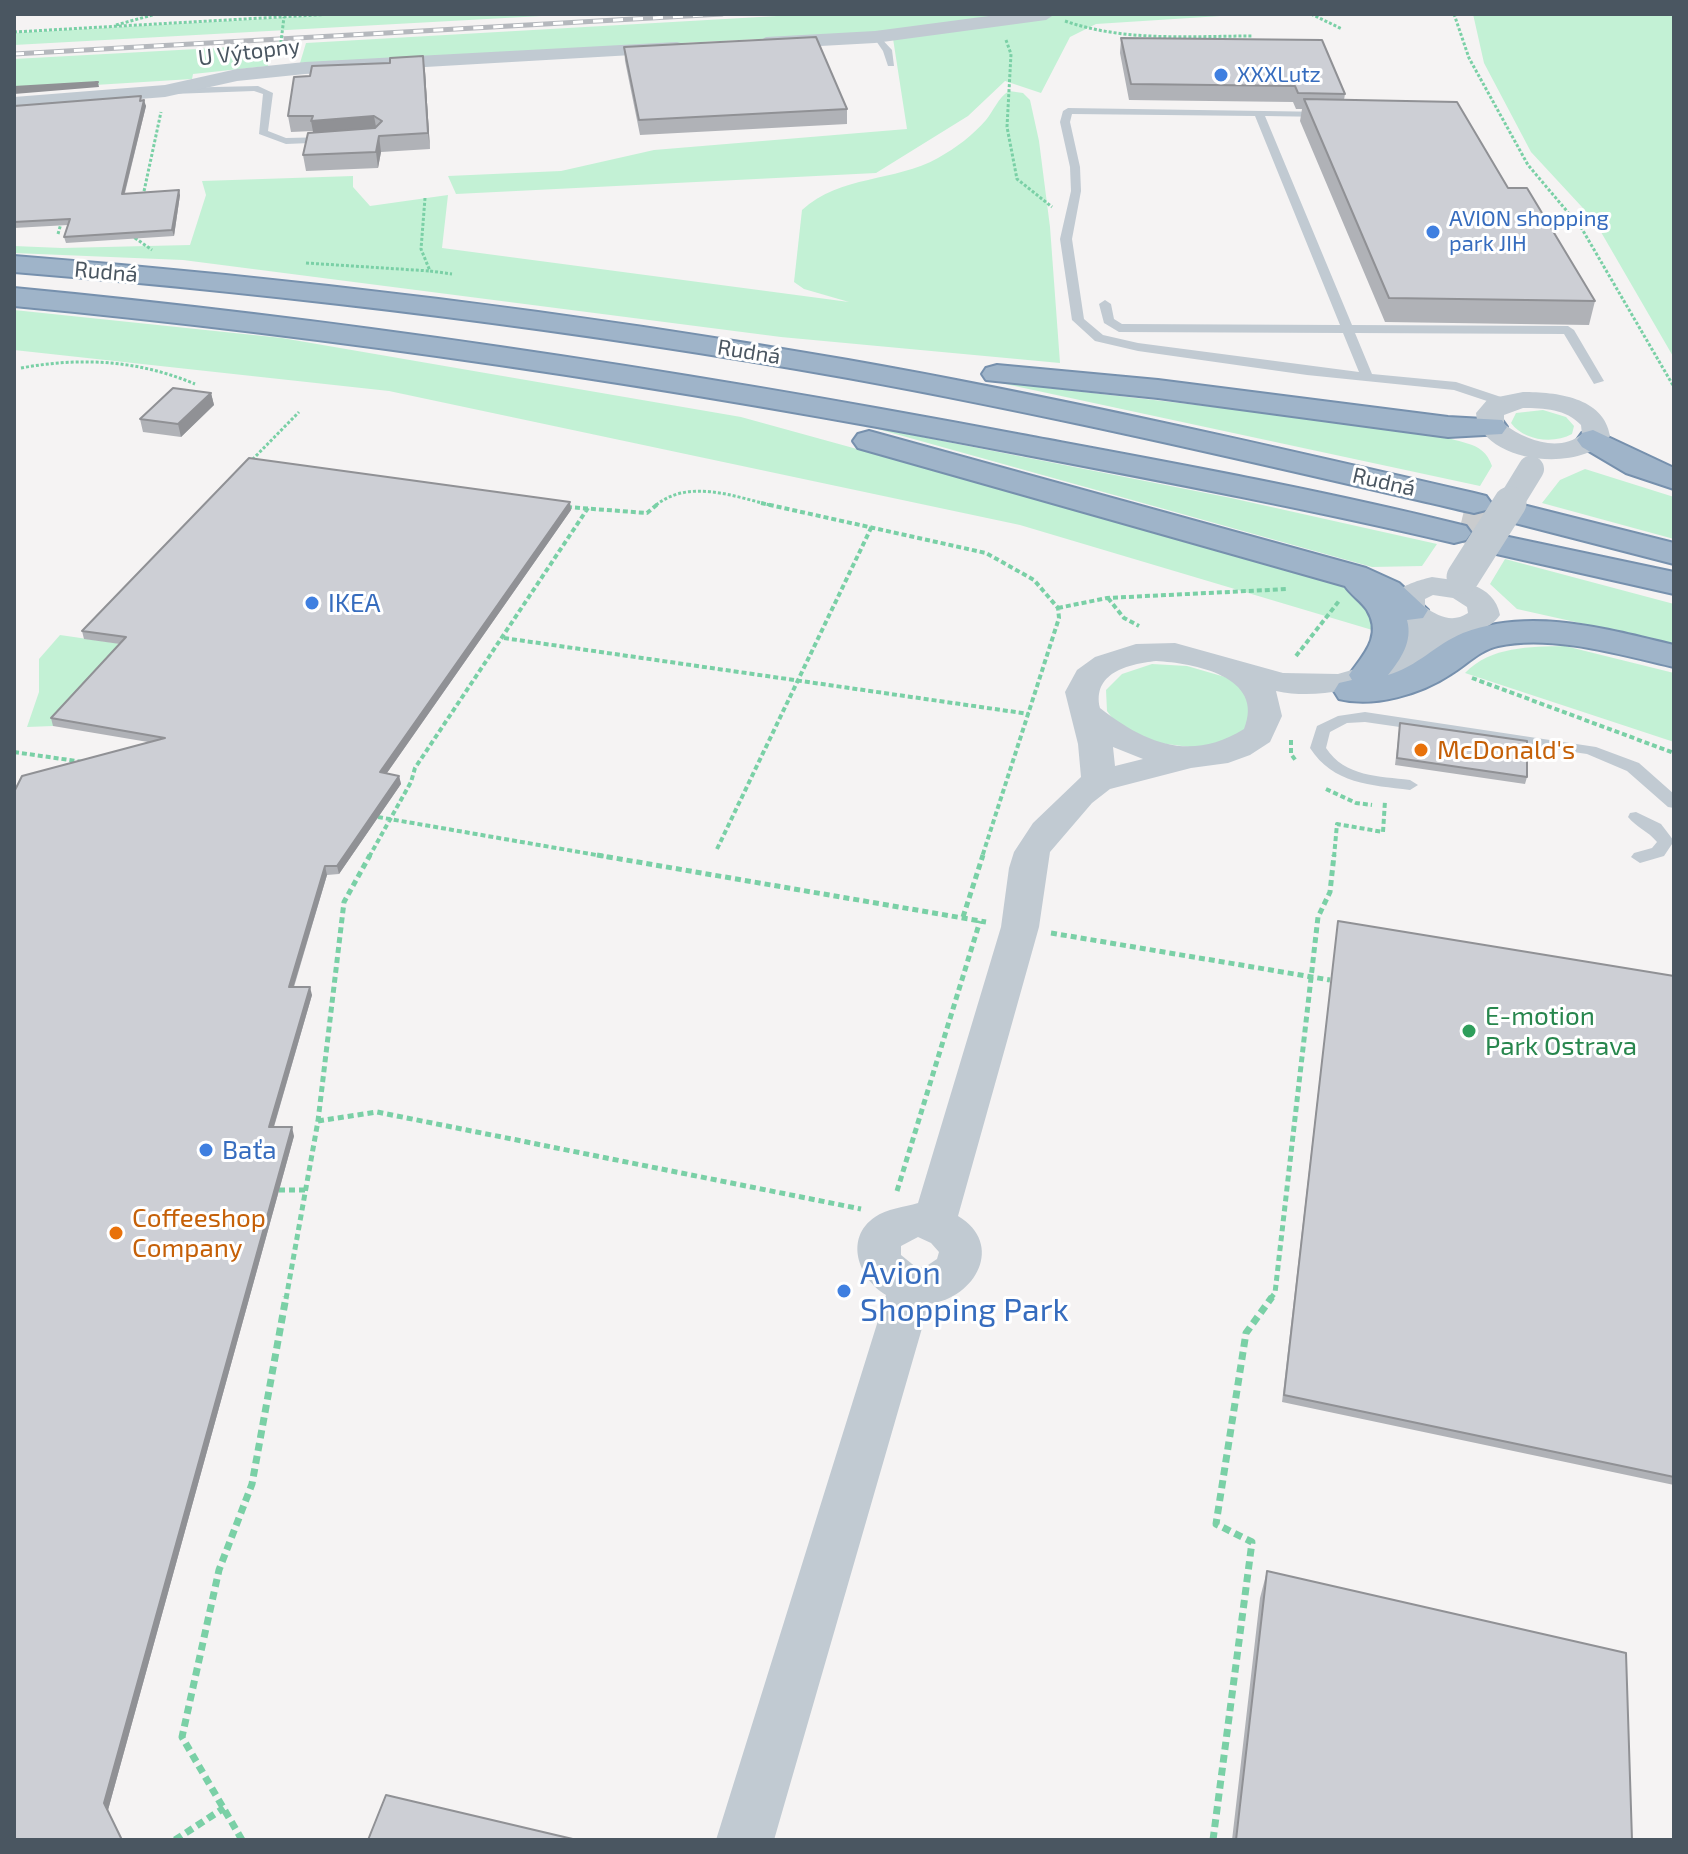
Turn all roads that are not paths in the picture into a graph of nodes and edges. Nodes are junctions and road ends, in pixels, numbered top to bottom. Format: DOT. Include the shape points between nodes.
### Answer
graph roads {
  1 [pos="1055,17"];
  2 [pos="875,37"];
  3 [pos="741,45"];
  4 [pos="696,47"];
  5 [pos="891,64"];
  6 [pos="165,91"];
  7 [pos="14,103"];
  8 [pos="1259,114"];
  9 [pos="1338,115"];
  10 [pos="336,140"];
  11 [pos="14,264"];
  12 [pos="14,282"];
  13 [pos="14,297"];
  14 [pos="1105,304"];
  15 [pos="1347,330"];
  16 [pos="371,335"];
  17 [pos="763,354"];
  18 [pos="1366,375"];
  19 [pos="1598,381"];
  20 [pos="1498,415"];
  21 [pos="1593,440"];
  22 [pos="1534,459"];
  23 [pos="1674,479"];
  24 [pos="1463,520"];
  25 [pos="1674,554"];
  26 [pos="1353,576"];
  27 [pos="1674,581"];
  28 [pos="1459,582"];
  29 [pos="1414,613"];
  30 [pos="1463,626"];
  31 [pos="1605,640"];
  32 [pos="1674,656"];
  33 [pos="1239,670"];
  34 [pos="1360,683"];
  35 [pos="1087,714"];
  36 [pos="1265,723"];
  37 [pos="1188,758"];
  38 [pos="1098,781"];
  39 [pos="1410,785"];
  40 [pos="1674,803"];
  41 [pos="1636,817"];
  42 [pos="1640,857"];
  43 [pos="745,1840"];
  1 -- 2 [label="street"];
  2 -- 3 [label="street"];
  2 -- 5 [label="lane"];
  4 -- 6 [label="street, U Výtopny" via="305,68 237,75"];
  6 -- 7 [label="street, U Výtopny"];
  6 -- 10 [label="lane" via="255,88 268,93 263,132 272,139"];
  8 -- 9 [label="lane"];
  8 -- 15 [label="lane"];
  8 -- 18 [label="lane" via="1068,111 1065,122 1076,191 1066,239 1078,320 1099,338 1138,347"];
  11 -- 17 [label="highway, Rudná" via="354,295"];
  12 -- 24 [label="highway, Rudná" via="354,316 607,352 897,401"];
  13 -- 16 [label="highway"];
  14 -- 15 [label="lane" via="1108,320 1119,328"];
  15 -- 18 [label="lane"];
  15 -- 19 [label="lane" via="1568,330"];
  16 -- 24 [label="highway" via="810,403 1322,501"];
  16 -- 26 [label="highway" via="563,369 825,428"];
  17 -- 20 [label="highway" via="1142,387 1448,427"];
  17 -- 24 [label="highway, Rudná" via="1174,433"];
  18 -- 20 [label="lane" via="1456,386"];
  20 -- 21 [label="street" via="1543,400 1588,416 1596,426"];
  20 -- 22 [label="street" via="1509,440"];
  21 -- 22 [label="street"];
  21 -- 23 [label="highway"];
  22 -- 28 [label="street, bridge"];
  25 -- 27 [label="highway" via="1512,532"];
  26 -- 29 [label="highway" via="1386,591"];
  26 -- 34 [label="highway" via="1384,607 1390,623 1385,657"];
  28 -- 29 [label="street" via="1415,591 1409,598"];
  28 -- 30 [label="street" via="1484,607 1484,615"];
  29 -- 30 [label="street"];
  29 -- 34 [label="street" via="1410,644 1401,656"];
  30 -- 31 [label="highway" via="1517,622"];
  30 -- 34 [label="street" via="1401,674"];
  31 -- 32 [label="highway"];
  31 -- 34 [label="highway" via="1507,633 1462,648 1414,681 1385,688"];
  33 -- 34 [label="street" via="1271,681"];
  33 -- 35 [label="street" via="1168,651 1124,657 1098,669 1083,686"];
  33 -- 36 [label="street" via="1259,687"];
  34 -- 36 [label="street" via="1305,700"];
  35 -- 37 [label="street" via="1145,750"];
  35 -- 38 [label="street"];
  36 -- 37 [label="street" via="1238,749"];
  37 -- 38 [label="street"];
  38 -- 43 [label="street" via="1060,816 1032,852 1020,927 934,1222 902,1222 880,1239 880,1265 889,1276 912,1285"];
  39 -- 40 [label="lane" via="1331,767 1318,748 1323,729 1365,717 1590,750 1633,767"];
  41 -- 42 [label="lane" via="1666,842 1658,852"];
}
